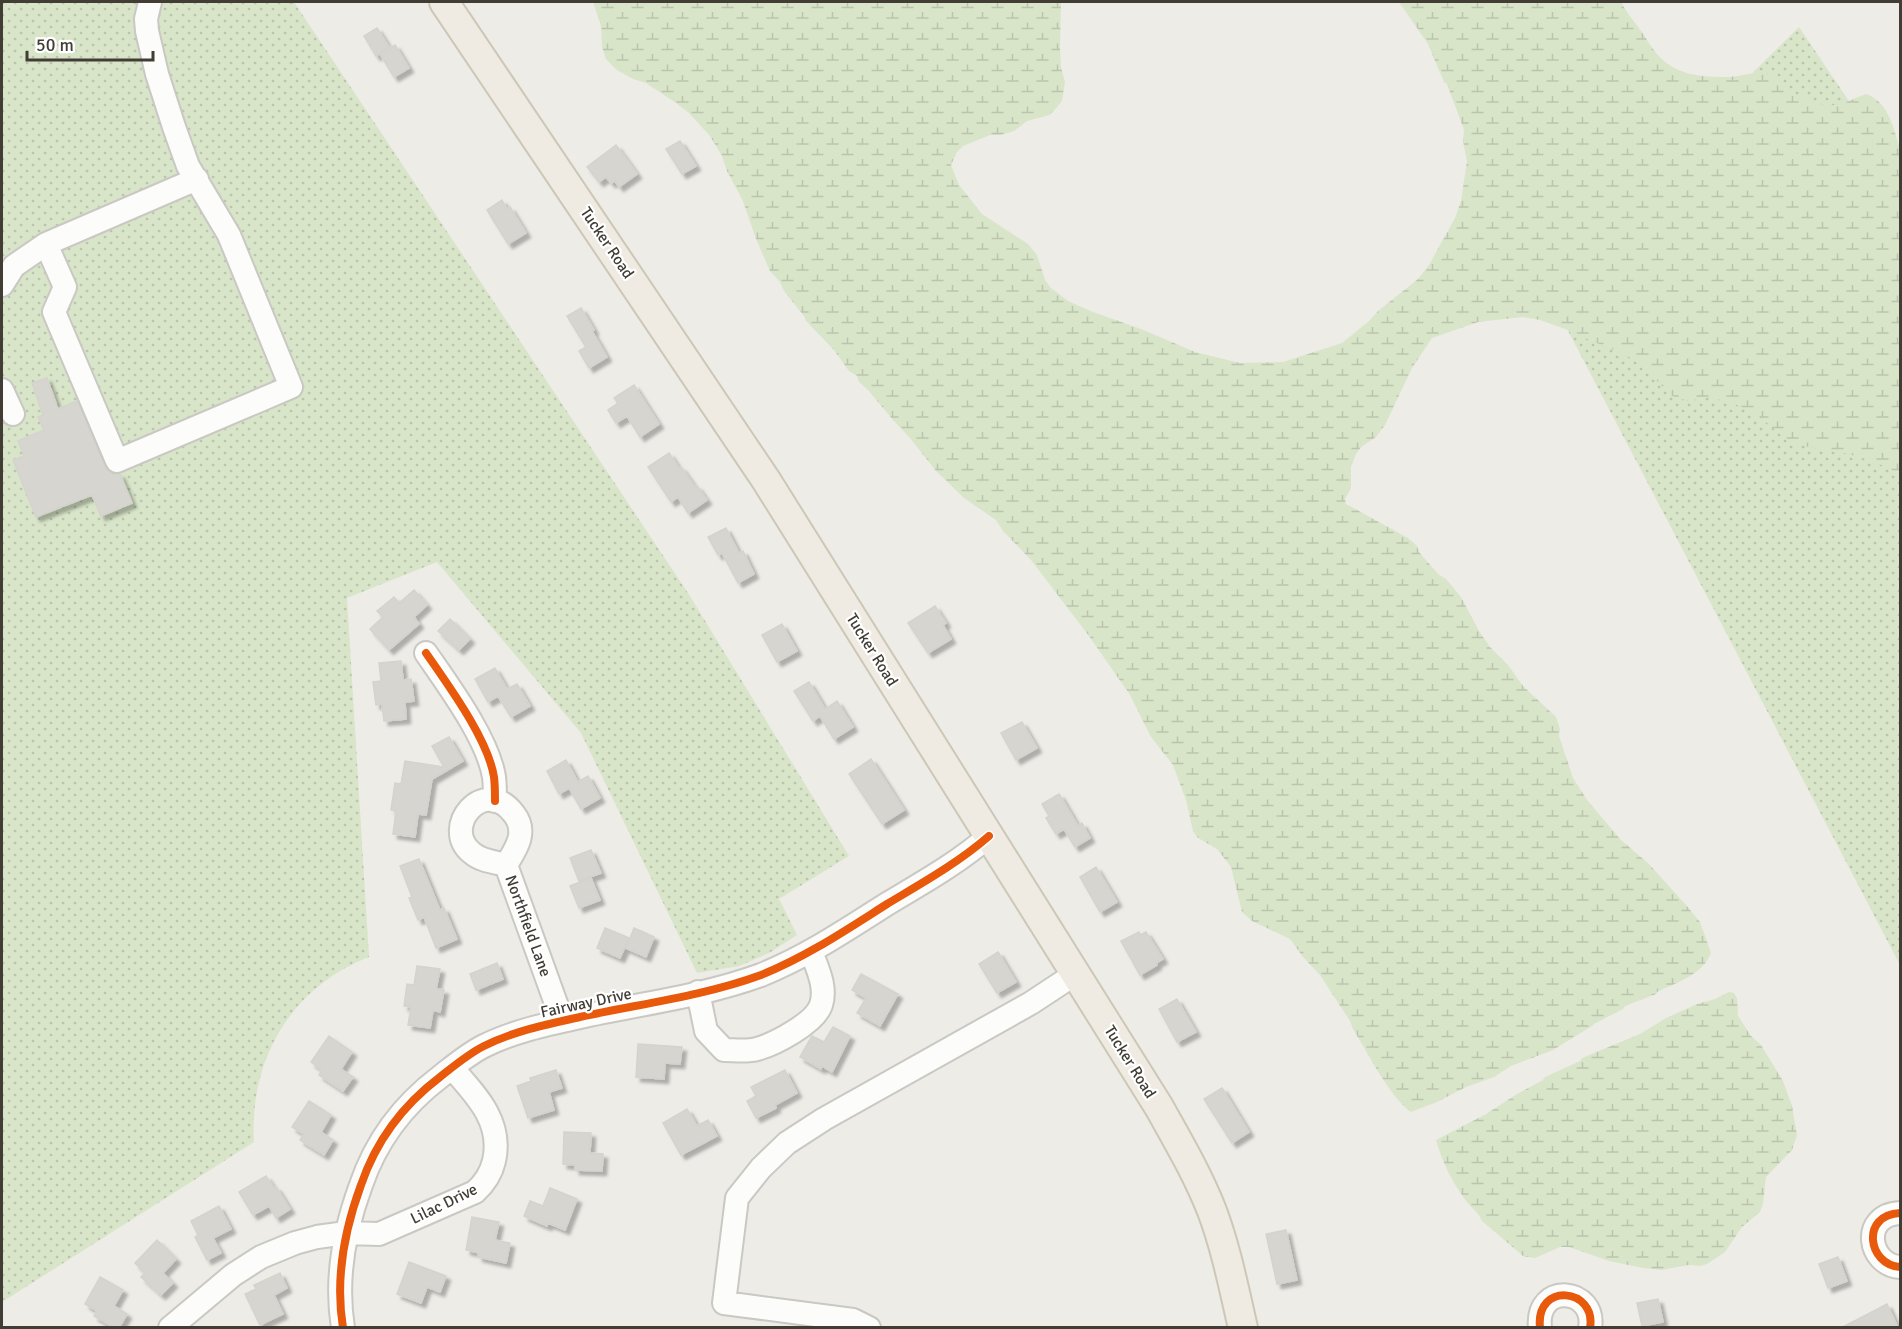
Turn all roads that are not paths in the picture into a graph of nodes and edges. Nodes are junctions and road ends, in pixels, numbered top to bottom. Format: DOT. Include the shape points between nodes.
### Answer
graph roads {
  1 [pos="150,2"];
  2 [pos="444,2"];
  3 [pos="197,180"];
  4 [pos="46,244"];
  5 [pos="2,285"];
  6 [pos="2,390"];
  7 [pos="14,414"];
  8 [pos="426,653"];
  9 [pos="495,801"];
  10 [pos="989,836"];
  11 [pos="506,865"];
  12 [pos="812,951"];
  13 [pos="1075,974"];
  14 [pos="698,992"];
  15 [pos="562,1020"];
  16 [pos="452,1068"];
  17 [pos="1900,1213"];
  18 [pos="346,1233"];
  19 [pos="1900,1267"];
  20 [pos="170,1328"];
  21 [pos="343,1328"];
  22 [pos="869,1328"];
  23 [pos="1243,1328"];
  24 [pos="1540,1328"];
  25 [pos="1590,1328"];
  1 -- 3 [label="street" via="147,32 157,74 188,165"];
  2 -- 10 [label="main road, Tucker Road" via="734,430"];
  3 -- 4 [label="street"];
  3 -- 4 [label="street" via="229,235 291,387 117,461 54,312 65,287"];
  4 -- 5 [label="street" via="14,266"];
  6 -- 7 [label="street"];
  8 -- 9 [label="street" via="480,740 494,776"];
  9 -- 11 [label="street, Northfield Lane" via="508,806 521,832 519,845"];
  9 -- 11 [label="street, Northfield Lane" via="471,806 464,815 461,831 470,853"];
  10 -- 12 [label="street, Fairway Drive" via="938,873"];
  10 -- 13 [label="main road, Tucker Road"];
  11 -- 15 [label="street, Northfield Lane"];
  12 -- 14 [label="street, Fairway Drive" via="759,975"];
  12 -- 14 [label="street" via="823,984 821,1006 806,1024 756,1050 724,1050 706,1031"];
  13 -- 22 [label="street" via="787,1143 737,1198 724,1303 853,1320"];
  13 -- 23 [label="main road, Tucker Road" via="1159,1107 1194,1172 1218,1229"];
  14 -- 15 [label="street, Fairway Drive"];
  15 -- 16 [label="street, Fairway Drive" via="500,1039"];
  16 -- 18 [label="street, Fairway Drive" via="417,1096 381,1141 366,1169"];
  16 -- 18 [label="street, Lilac Drive" via="480,1102 495,1130 494,1159 484,1185 379,1234"];
  17 -- 19 [label="street" via="1879,1220 1873,1232 1880,1256"];
  18 -- 20 [label="street, Lilac Drive" via="295,1243 261,1257 233,1275"];
  18 -- 21 [label="street, Fairway Drive" via="340,1275"];
  24 -- 25 [label="street" via="1544,1304 1563,1294 1576,1298 1587,1308"];
}
